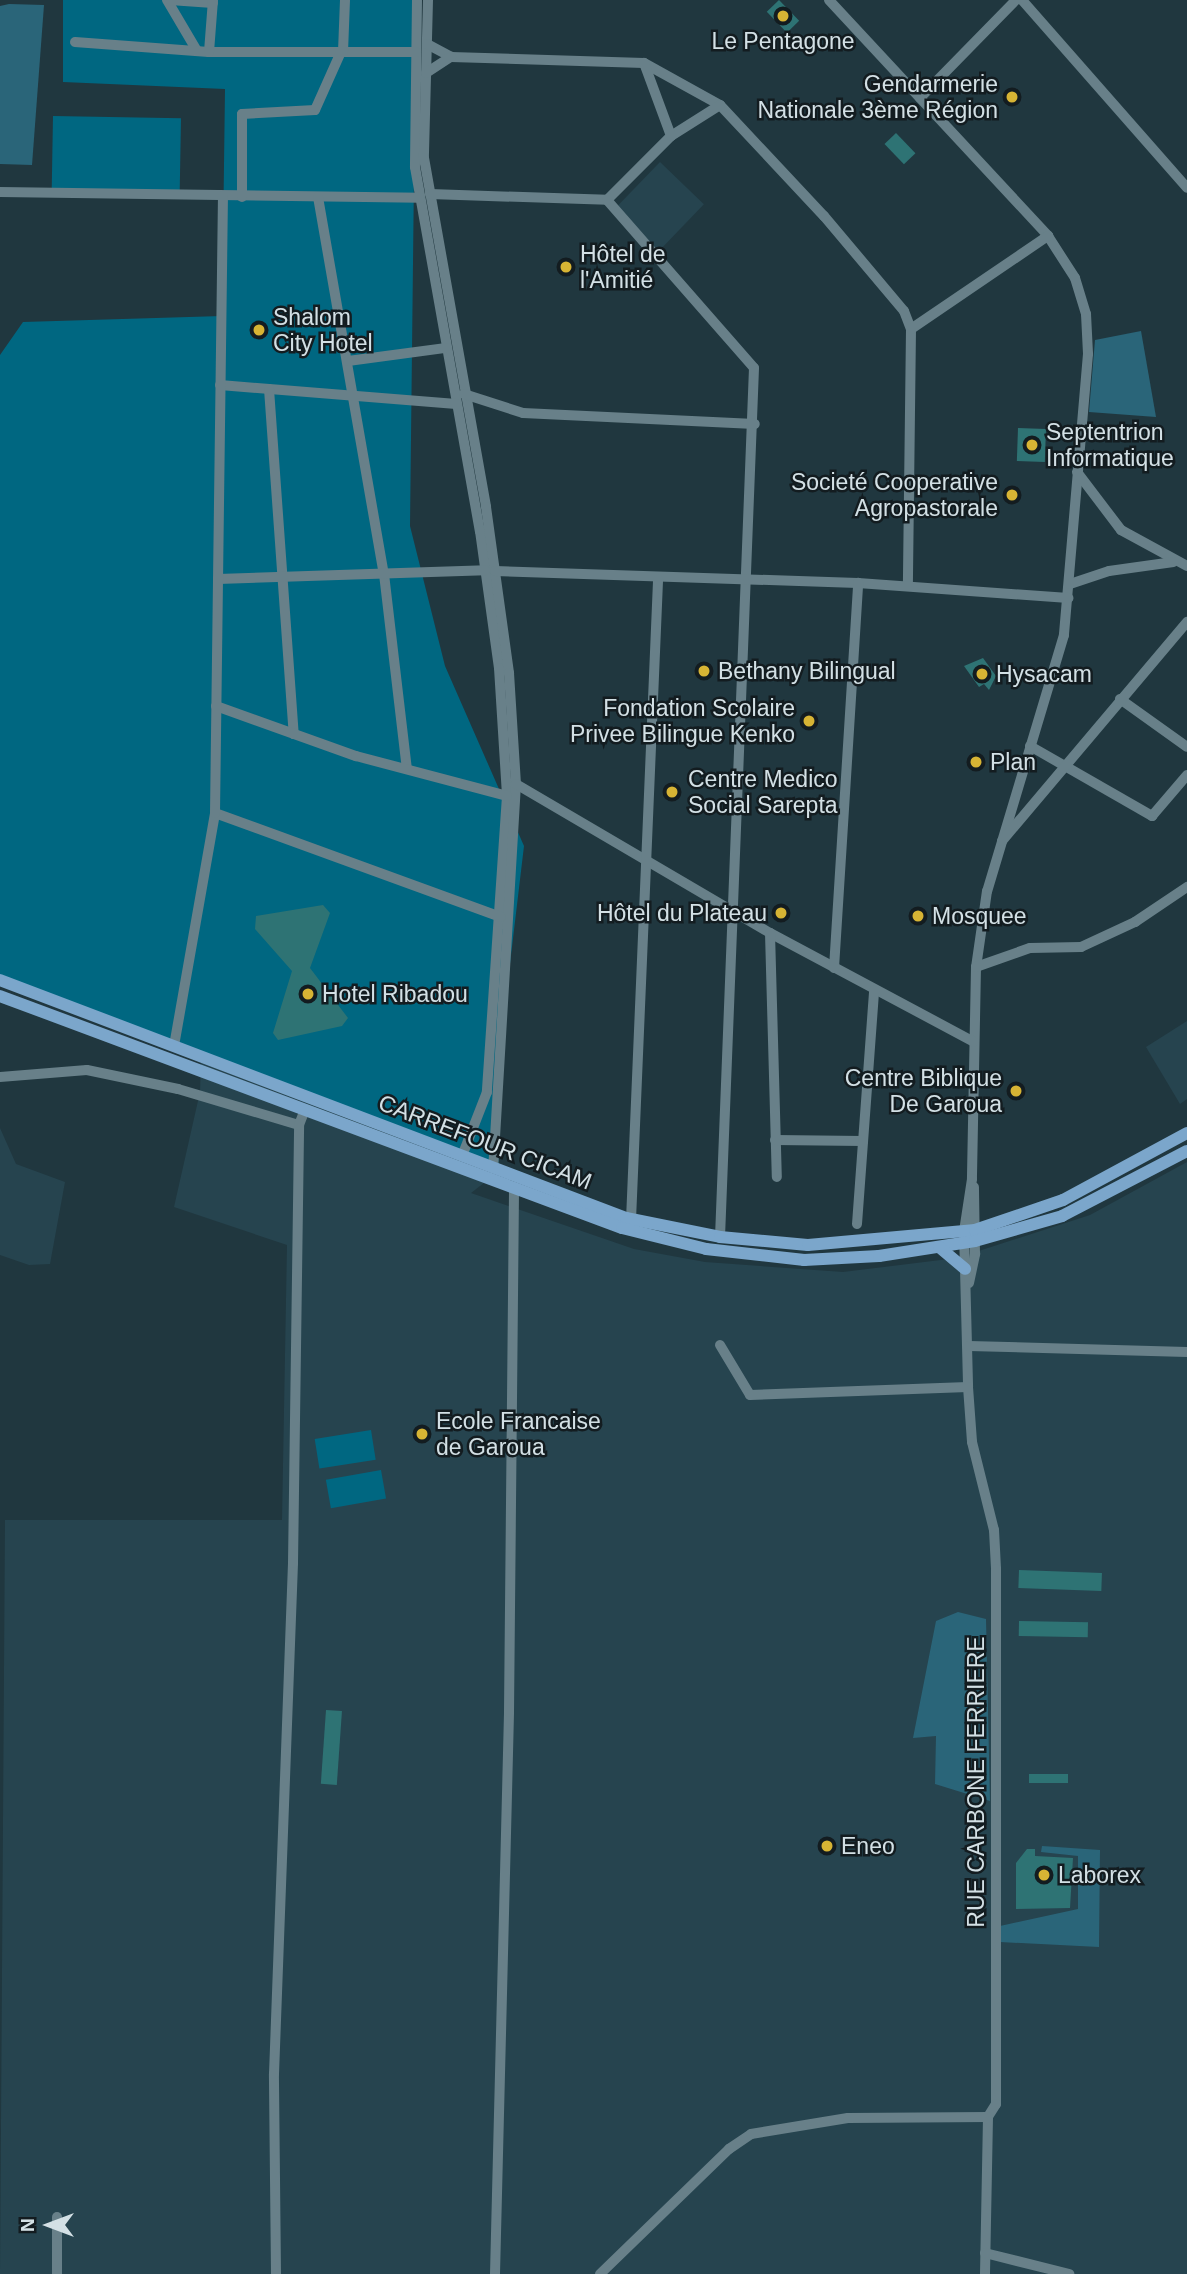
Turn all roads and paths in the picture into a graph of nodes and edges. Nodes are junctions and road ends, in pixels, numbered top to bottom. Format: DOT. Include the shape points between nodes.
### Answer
graph roads {
  1 [pos="168,0"];
  2 [pos="345,0"];
  3 [pos="417,0"];
  4 [pos="428,0"];
  5 [pos="829,0"];
  6 [pos="1016,0"];
  7 [pos="1022,0"];
  8 [pos="213,2"];
  9 [pos="75,42"];
  10 [pos="427,44"];
  11 [pos="197,51"];
  12 [pos="209,52"];
  13 [pos="342,52"];
  14 [pos="416,52"];
  15 [pos="451,57"];
  16 [pos="644,63"];
  17 [pos="426,74"];
  18 [pos="920,98"];
  19 [pos="720,105"];
  20 [pos="671,136"];
  21 [pos="1187,188"];
  22 [pos="0,192"];
  23 [pos="223,196"];
  24 [pos="425,196"];
  25 [pos="242,197"];
  26 [pos="318,197"];
  27 [pos="607,200"];
  28 [pos="1048,236"];
  29 [pos="911,329"];
  30 [pos="446,348"];
  31 [pos="348,361"];
  32 [pos="220,385"];
  33 [pos="269,389"];
  34 [pos="354,394"];
  35 [pos="464,394"];
  36 [pos="456,404"];
  37 [pos="755,424"];
  38 [pos="1077,472"];
  39 [pos="1173,562"];
  40 [pos="1186,564"];
  41 [pos="490,571"];
  42 [pos="384,574"];
  43 [pos="283,578"];
  44 [pos="218,579"];
  45 [pos="658,580"];
  46 [pos="858,583"];
  47 [pos="749,584"];
  48 [pos="1070,584"];
  49 [pos="908,586"];
  50 [pos="1068,598"];
  51 [pos="1187,622"];
  52 [pos="1120,699"];
  53 [pos="216,706"];
  54 [pos="294,734"];
  55 [pos="1030,746"];
  56 [pos="1187,747"];
  57 [pos="1068,767"];
  58 [pos="407,769"];
  59 [pos="1187,775"];
  60 [pos="516,784"];
  61 [pos="507,796"];
  62 [pos="215,813"];
  63 [pos="1000,844"];
  64 [pos="648,860"];
  65 [pos="1187,887"];
  66 [pos="734,908"];
  67 [pos="501,917"];
  68 [pos="770,933"];
  69 [pos="976,967"];
  70 [pos="834,968"];
  71 [pos="0,980"];
  72 [pos="874,991"];
  73 [pos="0,996"];
  74 [pos="974,1042"];
  75 [pos="174,1046"];
  76 [pos="0,1077"];
  77 [pos="305,1109"];
  78 [pos="299,1125"];
  79 [pos="1187,1133"];
  80 [pos="775,1140"];
  81 [pos="863,1142"];
  82 [pos="1187,1151"];
  83 [pos="463,1156"];
  84 [pos="493,1168"];
  85 [pos="777,1177"];
  86 [pos="514,1187"];
  87 [pos="631,1220"];
  88 [pos="857,1224"];
  89 [pos="720,1237"];
  90 [pos="970,1237"];
  91 [pos="939,1247"];
  92 [pos="965,1269"];
  93 [pos="967,1290"];
  94 [pos="720,1345"];
  95 [pos="969,1346"];
  96 [pos="1187,1353"];
  97 [pos="968,1387"];
  98 [pos="988,2117"];
  99 [pos="57,2217"];
  100 [pos="985,2253"];
  101 [pos="57,2274"];
  102 [pos="276,2274"];
  103 [pos="495,2274"];
  104 [pos="600,2274"];
  105 [pos="985,2274"];
  106 [pos="1069,2274"];
  1 -- 8 [label="street"];
  1 -- 11 [label="street"];
  2 -- 13 [label="street"];
  3 -- 14 [label="street"];
  4 -- 10 [label="street"];
  5 -- 18 [label="street"];
  6 -- 18 [label="street"];
  7 -- 21 [label="street"];
  8 -- 12 [label="street"];
  9 -- 11 [label="street"];
  10 -- 15 [label="street"];
  10 -- 17 [label="street"];
  11 -- 12 [label="street"];
  12 -- 13 [label="street"];
  13 -- 14 [label="street"];
  13 -- 25 [label="street" via="315,110 242,114"];
  14 -- 24 [label="street"];
  15 -- 16 [label="street"];
  15 -- 17 [label="street"];
  16 -- 19 [label="street"];
  16 -- 20 [label="street"];
  17 -- 24 [label="street"];
  18 -- 28 [label="street"];
  19 -- 20 [label="street"];
  19 -- 29 [label="street" via="824,216 904,311"];
  20 -- 27 [label="street"];
  22 -- 23 [label="street"];
  23 -- 25 [label="street"];
  23 -- 32 [label="street"];
  24 -- 26 [label="street"];
  24 -- 27 [label="street"];
  24 -- 30 [label="street"];
  24 -- 35 [label="street"];
  25 -- 26 [label="street"];
  26 -- 31 [label="street"];
  27 -- 37 [label="street" via="754,368"];
  28 -- 29 [label="street"];
  28 -- 38 [label="street" via="1075,278 1086,314 1088,354"];
  29 -- 49 [label="street"];
  30 -- 31 [label="street"];
  30 -- 36 [label="street"];
  31 -- 34 [label="street"];
  32 -- 33 [label="street"];
  32 -- 44 [label="street"];
  33 -- 34 [label="street"];
  33 -- 43 [label="street"];
  34 -- 36 [label="street"];
  34 -- 42 [label="street"];
  35 -- 37 [label="street" via="523,413"];
  35 -- 41 [label="street"];
  36 -- 41 [label="street"];
  37 -- 47 [label="street"];
  38 -- 39 [label="street" via="1121,530"];
  38 -- 48 [label="street"];
  39 -- 40 [label="street"];
  39 -- 48 [label="street" via="1109,571"];
  41 -- 42 [label="street"];
  41 -- 45 [label="street"];
  41 -- 60 [label="street"];
  41 -- 61 [label="street"];
  42 -- 43 [label="street"];
  42 -- 58 [label="street"];
  43 -- 44 [label="street"];
  43 -- 54 [label="street"];
  44 -- 53 [label="street"];
  45 -- 47 [label="street"];
  45 -- 64 [label="street"];
  46 -- 47 [label="street"];
  46 -- 49 [label="street"];
  46 -- 70 [label="street"];
  47 -- 66 [label="street"];
  48 -- 50 [label="street"];
  49 -- 50 [label="street"];
  50 -- 55 [label="street" via="1057,671"];
  51 -- 52 [label="street"];
  52 -- 56 [label="street"];
  52 -- 57 [label="street"];
  53 -- 54 [label="street"];
  53 -- 62 [label="street"];
  54 -- 58 [label="street"];
  55 -- 57 [label="street"];
  55 -- 63 [label="street"];
  57 -- 59 [label="street" via="1152,816"];
  57 -- 63 [label="street"];
  58 -- 61 [label="street"];
  60 -- 64 [label="street"];
  60 -- 84 [label="street"];
  61 -- 67 [label="street"];
  62 -- 67 [label="street"];
  62 -- 75 [label="street"];
  63 -- 69 [label="street"];
  64 -- 66 [label="street"];
  64 -- 87 [label="street"];
  65 -- 69 [label="street" via="1135,922 1081,947 1030,948"];
  66 -- 68 [label="street"];
  66 -- 89 [label="street"];
  67 -- 83 [label="street" via="487,1092"];
  68 -- 70 [label="street"];
  68 -- 80 [label="street"];
  69 -- 74 [label="street"];
  70 -- 72 [label="street"];
  71 -- 75 [label="main road, CARREFOUR CICAM"];
  72 -- 74 [label="street"];
  72 -- 81 [label="street"];
  73 -- 77 [label="main road"];
  74 -- 90 [label="street"];
  75 -- 83 [label="main road, CARREFOUR CICAM"];
  76 -- 78 [label="street" via="87,1069 192,1093"];
  77 -- 78 [label="street"];
  77 -- 86 [label="main road"];
  78 -- 102 [label="street" via="293,1563 274,2074"];
  79 -- 90 [label="main road" via="1063,1200"];
  80 -- 81 [label="street"];
  80 -- 85 [label="street"];
  81 -- 88 [label="street"];
  82 -- 90 [label="main road" via="1062,1216"];
  83 -- 84 [label="main road, CARREFOUR CICAM"];
  84 -- 87 [label="main road, CARREFOUR CICAM"];
  86 -- 91 [label="main road" via="622,1228 706,1249 804,1260"];
  86 -- 103 [label="street" via="509,1712"];
  87 -- 89 [label="main road, CARREFOUR CICAM"];
  89 -- 90 [label="main road, CARREFOUR CICAM" via="808,1245"];
  90 -- 91 [label="main road"];
  90 -- 92 [label="street, RUE CARBONE FERRIERE"];
  90 -- 93 [label="street, RUE CARBONE FERRIERE"];
  91 -- 92 [label="main road"];
  92 -- 93 [label="street, RUE CARBONE FERRIERE"];
  93 -- 95 [label="street, RUE CARBONE FERRIERE"];
  94 -- 97 [label="street" via="750,1395"];
  95 -- 96 [label="street"];
  95 -- 97 [label="street, RUE CARBONE FERRIERE"];
  97 -- 98 [label="street, RUE CARBONE FERRIERE" via="972,1442 996,1541 996,2104"];
  98 -- 100 [label="street, RUE CARBONE FERRIERE"];
  98 -- 104 [label="street" via="848,2118 751,2134 729,2149"];
  99 -- 101 [label="street"];
  100 -- 105 [label="street, RUE CARBONE FERRIERE"];
  100 -- 106 [label="street"];
}
